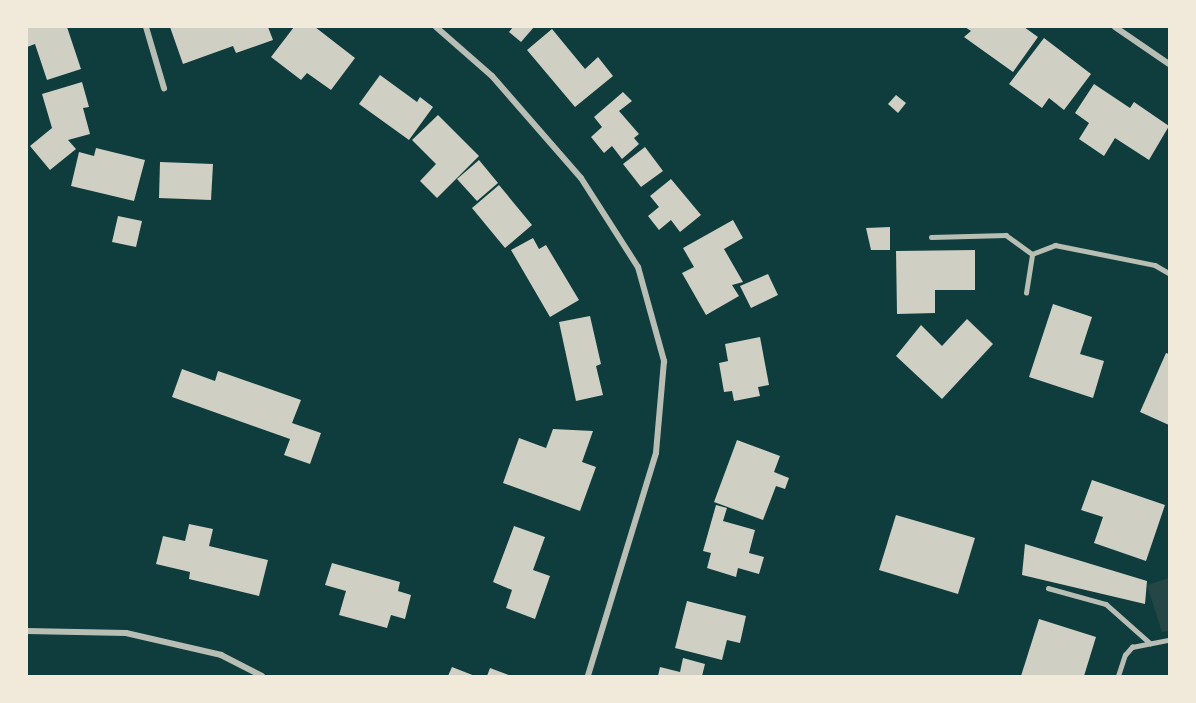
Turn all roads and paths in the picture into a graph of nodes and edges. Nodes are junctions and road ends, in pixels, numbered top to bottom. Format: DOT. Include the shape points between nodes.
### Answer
graph roads {
  1 [pos="146,27"];
  2 [pos="436,27"];
  3 [pos="1115,27"];
  4 [pos="1169,64"];
  5 [pos="164,88"];
  6 [pos="932,237"];
  7 [pos="1032,254"];
  8 [pos="1169,273"];
  9 [pos="1026,293"];
  10 [pos="1048,588"];
  11 [pos="27,632"];
  12 [pos="1169,640"];
  13 [pos="1150,643"];
  14 [pos="261,676"];
  15 [pos="588,676"];
  16 [pos="1118,676"];
  1 -- 5 [label="street"];
  2 -- 15 [label="street" via="492,76 581,178 638,267 664,361 656,453"];
  3 -- 4 [label="street"];
  6 -- 7 [label="lane" via="1006,235"];
  7 -- 8 [label="lane" via="1055,244 1155,265"];
  7 -- 9 [label="lane"];
  10 -- 13 [label="lane" via="1106,604"];
  11 -- 14 [label="street" via="126,633 221,655"];
  12 -- 13 [label="lane"];
  13 -- 16 [label="lane" via="1132,646"];
}
